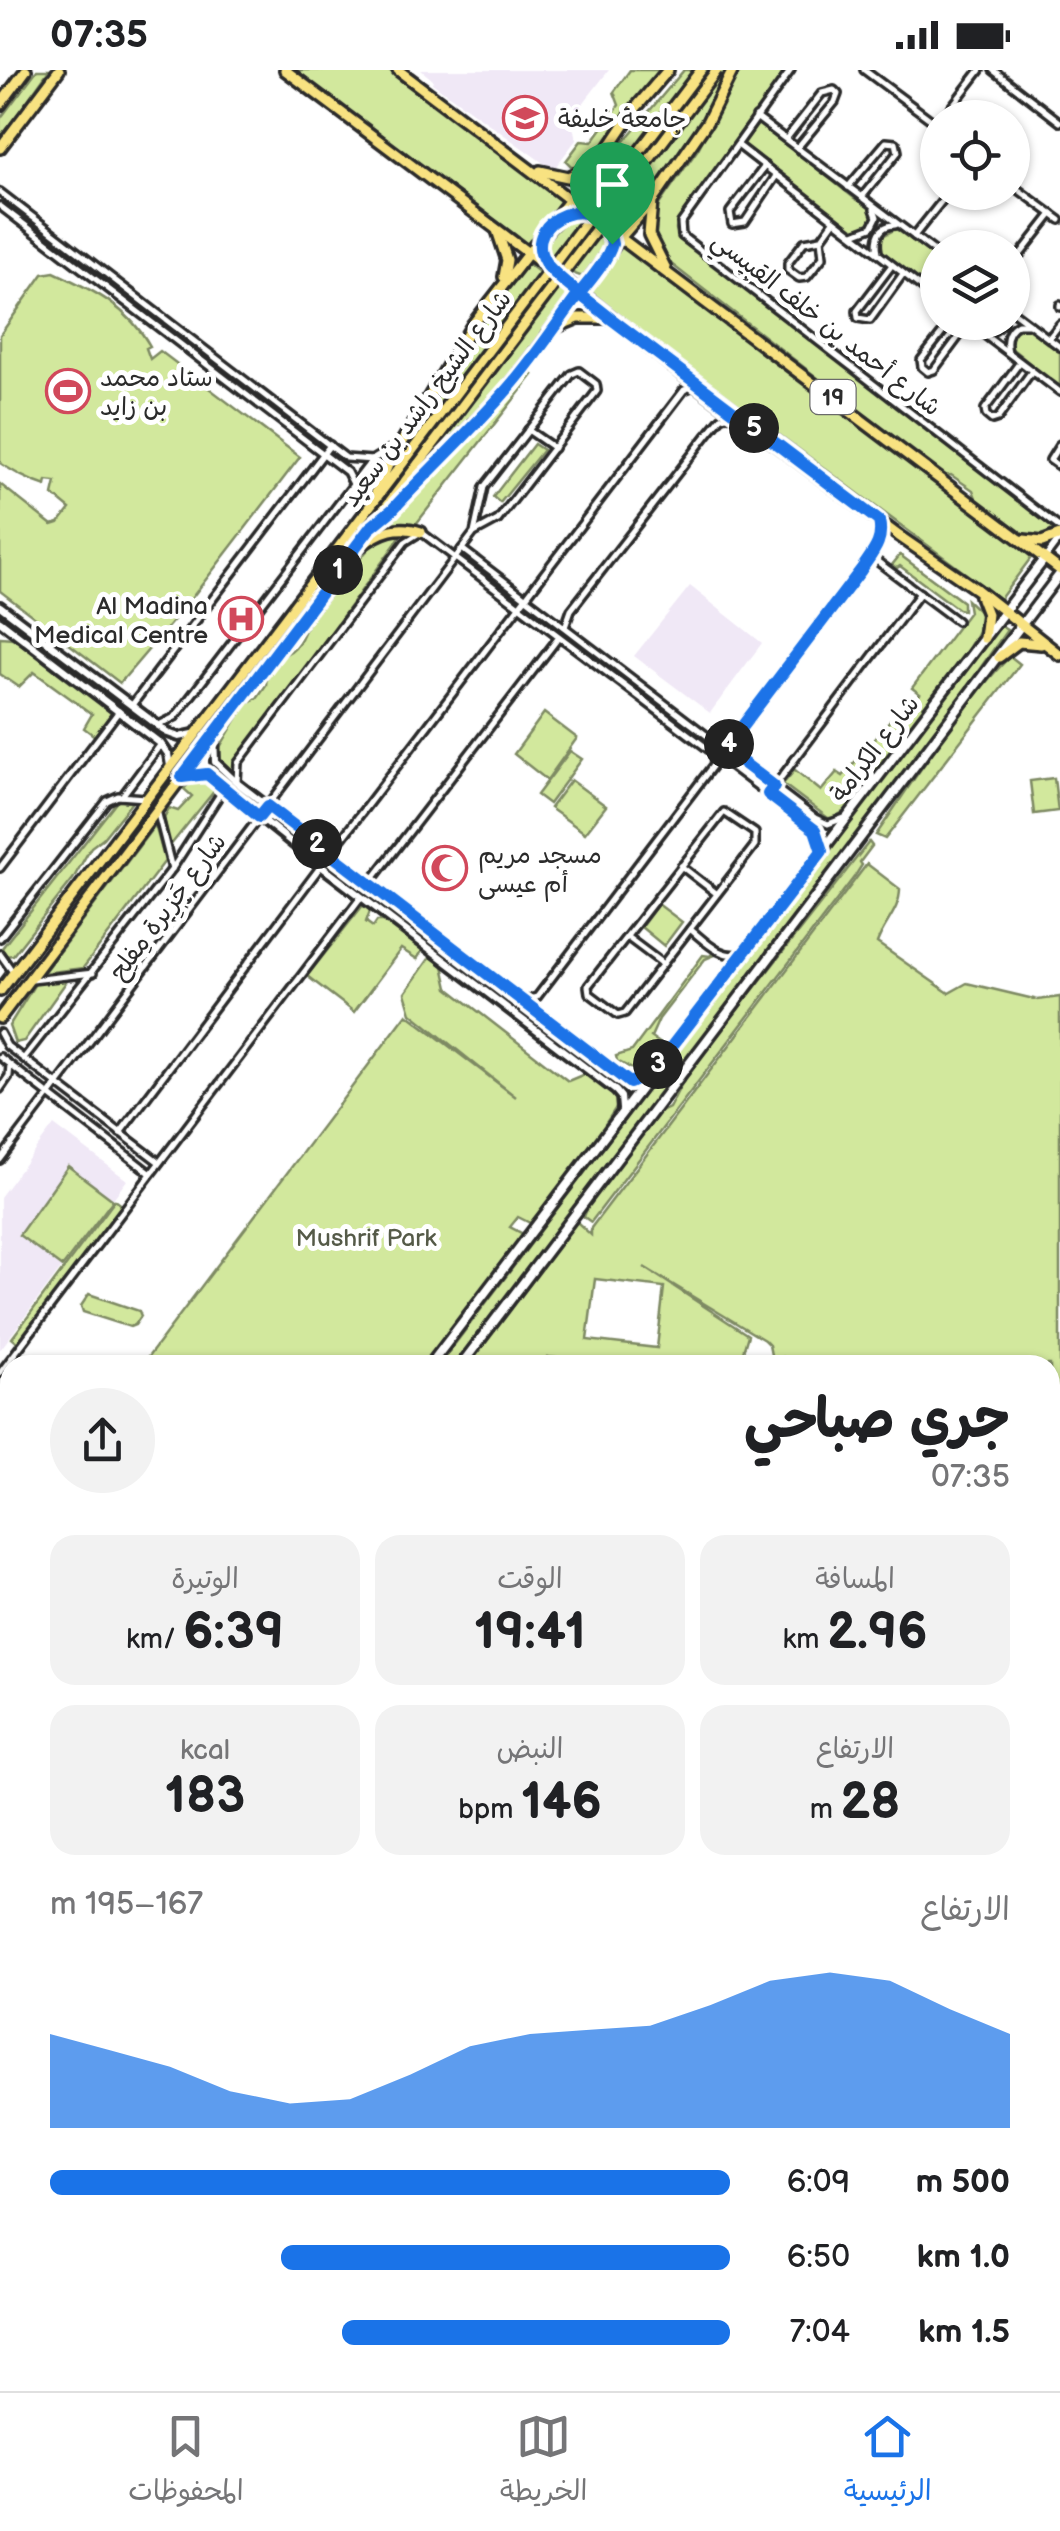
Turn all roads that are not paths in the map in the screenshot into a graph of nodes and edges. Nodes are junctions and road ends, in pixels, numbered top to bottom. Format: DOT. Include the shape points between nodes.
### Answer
graph roads {
  1 [pos="26,70"];
  2 [pos="59,70"];
  3 [pos="285,70"];
  4 [pos="398,70"];
  5 [pos="668,70"];
  6 [pos="701,70"];
  7 [pos="717,70"];
  8 [pos="732,70"];
  9 [pos="791,70"];
  10 [pos="864,70"];
  11 [pos="980,70"];
  12 [pos="993,70"];
  13 [pos="957,100"];
  14 [pos="0,105"];
  15 [pos="920,111"];
  16 [pos="755,116"];
  17 [pos="1060,122"];
  18 [pos="786,140"];
  19 [pos="739,146"];
  20 [pos="0,148"];
  21 [pos="797,148"];
  22 [pos="598,164"];
  23 [pos="765,166"];
  24 [pos="530,168"];
  25 [pos="776,176"];
  26 [pos="848,187"];
  27 [pos="0,192"];
  28 [pos="862,197"];
  29 [pos="572,198"];
  30 [pos="1030,198"];
  31 [pos="653,200"];
  32 [pos="872,204"];
  33 [pos="0,206"];
  34 [pos="16,206"];
  35 [pos="935,210"];
  36 [pos="588,213"];
  37 [pos="10,214"];
  38 [pos="1052,214"];
  39 [pos="555,218"];
  40 [pos="1060,220"];
  41 [pos="834,221"];
  42 [pos="898,224"];
  43 [pos="605,226"];
  44 [pos="496,228"];
  45 [pos="544,232"];
  46 [pos="852,234"];
  47 [pos="914,236"];
  48 [pos="620,238"];
  49 [pos="821,238"];
  50 [pos="920,240"];
  51 [pos="1030,242"];
  52 [pos="528,252"];
  53 [pos="609,252"];
  54 [pos="878,254"];
  55 [pos="892,265"];
  56 [pos="548,268"];
  57 [pos="669,273"];
  58 [pos="903,274"];
  59 [pos="592,276"];
  60 [pos="564,279"];
  61 [pos="920,287"];
  62 [pos="501,288"];
  63 [pos="580,292"];
  64 [pos="610,318"];
  65 [pos="1060,324"];
  66 [pos="1032,325"];
  67 [pos="554,328"];
  68 [pos="1049,338"];
  69 [pos="936,340"];
  70 [pos="956,340"];
  71 [pos="991,340"];
  72 [pos="1060,347"];
  73 [pos="1009,354"];
  74 [pos="1020,362"];
  75 [pos="1032,372"];
  76 [pos="685,377"];
  77 [pos="696,385"];
  78 [pos="684,390"];
  79 [pos="1060,392"];
  80 [pos="734,413"];
  81 [pos="528,430"];
  82 [pos="404,441"];
  83 [pos="1060,444"];
  84 [pos="330,445"];
  85 [pos="554,448"];
  86 [pos="322,455"];
  87 [pos="372,460"];
  88 [pos="1060,466"];
  89 [pos="353,484"];
  90 [pos="374,500"];
  91 [pos="879,521"];
  92 [pos="370,528"];
  93 [pos="1060,528"];
  94 [pos="422,532"];
  95 [pos="474,533"];
  96 [pos="899,536"];
  97 [pos="1060,537"];
  98 [pos="1020,539"];
  99 [pos="880,541"];
  100 [pos="462,549"];
  101 [pos="352,553"];
  102 [pos="870,556"];
  103 [pos="456,558"];
  104 [pos="1045,558"];
  105 [pos="1060,572"];
  106 [pos="976,589"];
  107 [pos="920,593"];
  108 [pos="527,597"];
  109 [pos="0,606"];
  110 [pos="520,607"];
  111 [pos="1005,611"];
  112 [pos="958,621"];
  113 [pos="0,622"];
  114 [pos="1022,625"];
  115 [pos="565,627"];
  116 [pos="0,630"];
  117 [pos="12,630"];
  118 [pos="559,637"];
  119 [pos="984,638"];
  120 [pos="1056,652"];
  121 [pos="999,656"];
  122 [pos="132,706"];
  123 [pos="120,711"];
  124 [pos="149,719"];
  125 [pos="157,726"];
  126 [pos="144,729"];
  127 [pos="214,732"];
  128 [pos="194,733"];
  129 [pos="161,744"];
  130 [pos="725,749"];
  131 [pos="712,753"];
  132 [pos="726,763"];
  133 [pos="714,764"];
  134 [pos="170,766"];
  135 [pos="182,777"];
  136 [pos="237,784"];
  137 [pos="774,786"];
  138 [pos="224,788"];
  139 [pos="232,794"];
  140 [pos="768,794"];
  141 [pos="122,796"];
  142 [pos="146,798"];
  143 [pos="220,798"];
  144 [pos="268,806"];
  145 [pos="156,810"];
  146 [pos="847,816"];
  147 [pos="259,817"];
  148 [pos="822,851"];
  149 [pos="330,854"];
  150 [pos="321,866"];
  151 [pos="681,866"];
  152 [pos="0,868"];
  153 [pos="172,869"];
  154 [pos="370,884"];
  155 [pos="716,892"];
  156 [pos="362,897"];
  157 [pos="690,929"];
  158 [pos="0,938"];
  159 [pos="627,938"];
  160 [pos="719,952"];
  161 [pos="744,953"];
  162 [pos="0,955"];
  163 [pos="723,960"];
  164 [pos="663,964"];
  165 [pos="14,973"];
  166 [pos="93,973"];
  167 [pos="28,980"];
  168 [pos="0,991"];
  169 [pos="537,997"];
  170 [pos="524,1002"];
  171 [pos="540,1014"];
  172 [pos="0,1018"];
  173 [pos="0,1033"];
  174 [pos="579,1046"];
  175 [pos="570,1055"];
  176 [pos="0,1057"];
  177 [pos="24,1058"];
  178 [pos="10,1065"];
  179 [pos="652,1072"];
  180 [pos="20,1074"];
  181 [pos="9,1076"];
  182 [pos="57,1085"];
  183 [pos="0,1089"];
  184 [pos="49,1096"];
  185 [pos="621,1116"];
  186 [pos="120,1133"];
  187 [pos="0,1160"];
  188 [pos="159,1162"];
  189 [pos="150,1172"];
  190 [pos="13,1355"];
  191 [pos="438,1355"];
  192 [pos="469,1355"];
  1 -- 14 [label="main road"];
  2 -- 20 [label="main road"];
  3 -- 44 [label="main road"];
  4 -- 24 [label="main road, 19"];
  5 -- 22 [label="main road"];
  6 -- 90 [label="main road, شارع الشيخ راشد بن سعيد, bridge"];
  7 -- 92 [label="main road, شارع الشيخ راشد بن سعيد, bridge"];
  8 -- 31 [label="main road"];
  9 -- 16 [label="street, شارع أحمد بن خلف القبيسي"];
  10 -- 15 [label="street"];
  11 -- 13 [label="street"];
  12 -- 17 [label="street"];
  16 -- 18 [label="street"];
  16 -- 19 [label="street, شارع أحمد بن خلف القبيسي"];
  18 -- 21 [label="street"];
  18 -- 21 [label="street" via="822,94 834,90 835,102"];
  19 -- 23 [label="street"];
  19 -- 93 [label="street, شارع أحمد بن خلف القبيسي" via="681,223 682,236"];
  21 -- 26 [label="street"];
  22 -- 24 [label="main road" via="568,177"];
  22 -- 29 [label="main road"];
  23 -- 25 [label="street"];
  23 -- 25 [label="street" via="730,212 732,224 745,222"];
  24 -- 29 [label="main road, 19"];
  25 -- 41 [label="street"];
  26 -- 28 [label="street"];
  26 -- 28 [label="street" via="886,142 896,143 898,152"];
  27 -- 34 [label="street"];
  28 -- 32 [label="street"];
  29 -- 36 [label="main road, 19"];
  29 -- 39 [label="main road"];
  30 -- 38 [label="street"];
  31 -- 48 [label="main road"];
  31 -- 57 [label="main road" via="649,235"];
  32 -- 42 [label="street"];
  32 -- 46 [label="street" via="872,227"];
  33 -- 37 [label="street"];
  34 -- 37 [label="street"];
  34 -- 84 [label="street"];
  35 -- 47 [label="street"];
  36 -- 39 [label="main road"];
  36 -- 43 [label="main road, 19"];
  37 -- 86 [label="street"];
  38 -- 40 [label="street"];
  38 -- 51 [label="street"];
  39 -- 45 [label="main road"];
  41 -- 46 [label="street"];
  41 -- 49 [label="street"];
  42 -- 47 [label="street"];
  42 -- 54 [label="street" via="880,232"];
  43 -- 48 [label="main road, 19"];
  43 -- 53 [label="main road"];
  44 -- 52 [label="main road"];
  44 -- 62 [label="main road" via="508,260"];
  45 -- 52 [label="main road"];
  45 -- 56 [label="main road" via="540,251"];
  46 -- 54 [label="street"];
  47 -- 50 [label="street"];
  48 -- 53 [label="main road"];
  48 -- 57 [label="main road, 19"];
  49 -- 49 [label="street" via="823,257 807,277 793,275 788,266 796,252"];
  52 -- 56 [label="main road"];
  52 -- 62 [label="main road"];
  53 -- 59 [label="main road"];
  54 -- 55 [label="street"];
  55 -- 58 [label="street"];
  55 -- 58 [label="street" via="856,311 858,318 870,320"];
  56 -- 60 [label="main road"];
  57 -- 98 [label="main road, 19"];
  58 -- 61 [label="street"];
  59 -- 60 [label="main road"];
  59 -- 63 [label="main road"];
  60 -- 63 [label="main road"];
  62 -- 82 [label="main road"];
  63 -- 64 [label="main road"];
  63 -- 67 [label="main road"];
  64 -- 67 [label="main road" via="578,318"];
  64 -- 76 [label="main road"];
  65 -- 68 [label="street"];
  66 -- 68 [label="street"];
  66 -- 73 [label="street" via="1010,331"];
  67 -- 92 [label="main road" via="507,390"];
  68 -- 72 [label="street"];
  69 -- 70 [label="street" via="921,360 928,372"];
  71 -- 73 [label="street"];
  73 -- 74 [label="street"];
  74 -- 75 [label="street"];
  74 -- 75 [label="street" via="986,415 998,418"];
  75 -- 79 [label="street"];
  76 -- 77 [label="main road"];
  76 -- 78 [label="street"];
  77 -- 78 [label="street"];
  77 -- 80 [label="main road"];
  78 -- 108 [label="street"];
  80 -- 91 [label="main road"];
  80 -- 115 [label="street" via="721,418 695,450 571,610"];
  81 -- 85 [label="street"];
  81 -- 85 [label="street, شارع جَزِيرة مِفلِح" via="572,374 589,376 596,391"];
  81 -- 95 [label="street, شارع جَزِيرة مِفلِح" via="484,487"];
  82 -- 87 [label="street"];
  82 -- 90 [label="main road"];
  83 -- 88 [label="street" via="1050,460"];
  84 -- 86 [label="street"];
  84 -- 87 [label="street" via="352,460"];
  85 -- 95 [label="street, شارع جَزِيرة مِفلِح" via="498,520"];
  86 -- 89 [label="street"];
  86 -- 122 [label="street"];
  87 -- 89 [label="street"];
  89 -- 125 [label="street" via="175,718"];
  90 -- 128 [label="main road, شارع الشيخ راشد بن سعيد"];
  91 -- 96 [label="main road"];
  91 -- 99 [label="street"];
  92 -- 101 [label="main road, شارع الشيخ راشد بن سعيد"];
  94 -- 101 [label="main road" via="383,532"];
  94 -- 103 [label="street"];
  94 -- 136 [label="street" via="404,542 238,763"];
  95 -- 100 [label="street, شارع جَزِيرة مِفلِح"];
  96 -- 99 [label="street"];
  96 -- 106 [label="main road"];
  97 -- 98 [label="main road"];
  97 -- 104 [label="street, شارع الكرامة"];
  98 -- 104 [label="main road, 19"];
  99 -- 102 [label="street"];
  100 -- 103 [label="street, شارع جَزِيرة مِفلِح"];
  100 -- 108 [label="street"];
  101 -- 127 [label="main road, شارع الشيخ راشد بن سعيد"];
  102 -- 107 [label="street"];
  102 -- 130 [label="street"];
  103 -- 110 [label="street"];
  103 -- 144 [label="street, شارع جَزِيرة مِفلِح"];
  104 -- 105 [label="main road, 19"];
  104 -- 111 [label="main road, شارع الكرامة"];
  105 -- 114 [label="main road, شارع الكرامة"];
  106 -- 111 [label="main road"];
  106 -- 119 [label="main road" via="987,614"];
  107 -- 112 [label="street"];
  107 -- 137 [label="street"];
  108 -- 110 [label="street"];
  108 -- 115 [label="street"];
  109 -- 122 [label="street"];
  110 -- 118 [label="street"];
  110 -- 149 [label="street"];
  111 -- 114 [label="main road"];
  111 -- 119 [label="main road, شارع الكرامة"];
  113 -- 117 [label="street"];
  114 -- 120 [label="main road"];
  114 -- 121 [label="main road, شارع الكرامة"];
  115 -- 130 [label="street"];
  116 -- 117 [label="street"];
  117 -- 123 [label="street"];
  118 -- 131 [label="street"];
  118 -- 154 [label="street"];
  119 -- 146 [label="main road, شارع الكرامة"];
  120 -- 121 [label="main road" via="1023,641"];
  121 -- 192 [label="main road, شارع الكرامة"];
  122 -- 124 [label="street"];
  123 -- 126 [label="street"];
  123 -- 152 [label="street"];
  124 -- 125 [label="street"];
  124 -- 126 [label="street"];
  125 -- 128 [label="street" via="176,737"];
  126 -- 129 [label="street"];
  127 -- 135 [label="main road, شارع الشيخ راشد بن سعيد"];
  127 -- 136 [label="street" via="214,762"];
  128 -- 134 [label="main road, شارع الشيخ راشد بن سعيد"];
  129 -- 134 [label="street"];
  129 -- 141 [label="street"];
  130 -- 137 [label="street"];
  131 -- 132 [label="street"];
  131 -- 133 [label="street"];
  132 -- 133 [label="street"];
  132 -- 140 [label="street"];
  133 -- 169 [label="street"];
  134 -- 142 [label="main road, شارع الشيخ راشد بن سعيد"];
  135 -- 138 [label="street" via="207,774"];
  135 -- 145 [label="main road, شارع الشيخ راشد بن سعيد"];
  136 -- 144 [label="street"];
  137 -- 140 [label="street"];
  137 -- 146 [label="street" via="822,821"];
  138 -- 139 [label="street"];
  138 -- 143 [label="street"];
  139 -- 143 [label="street"];
  139 -- 147 [label="street"];
  140 -- 148 [label="street" via="815,830"];
  141 -- 142 [label="street"];
  141 -- 158 [label="street" via="107,800"];
  142 -- 165 [label="main road, شارع الشيخ راشد بن سعيد"];
  143 -- 153 [label="street"];
  144 -- 147 [label="street, شارع جَزِيرة مِفلِح"];
  144 -- 149 [label="street"];
  145 -- 153 [label="street"];
  145 -- 167 [label="main road, شارع الشيخ راشد بن سعيد"];
  146 -- 148 [label="main road, شارع الكرامة"];
  147 -- 150 [label="street"];
  147 -- 182 [label="street, شارع جَزِيرة مِفلِح"];
  148 -- 161 [label="main road, شارع الكرامة"];
  149 -- 154 [label="street"];
  150 -- 156 [label="street"];
  150 -- 186 [label="street"];
  151 -- 155 [label="street"];
  151 -- 155 [label="street" via="724,812 756,834 755,845"];
  151 -- 159 [label="street"];
  153 -- 166 [label="street"];
  154 -- 170 [label="street"];
  155 -- 157 [label="street"];
  156 -- 175 [label="street"];
  156 -- 188 [label="street"];
  157 -- 160 [label="street"];
  157 -- 164 [label="street"];
  159 -- 164 [label="street"];
  159 -- 164 [label="street" via="587,990 618,1015"];
  160 -- 161 [label="street"];
  160 -- 163 [label="street"];
  161 -- 179 [label="main road, شارع الكرامة"];
  162 -- 165 [label="street"];
  165 -- 168 [label="main road, شارع الشيخ راشد بن سعيد"];
  166 -- 167 [label="street"];
  166 -- 177 [label="street"];
  167 -- 172 [label="main road, شارع الشيخ راشد بن سعيد"];
  169 -- 170 [label="street"];
  169 -- 171 [label="street"];
  170 -- 171 [label="street"];
  171 -- 174 [label="street"];
  173 -- 177 [label="street"];
  174 -- 175 [label="street"];
  174 -- 179 [label="street" via="622,1080 636,1082"];
  175 -- 185 [label="street" via="616,1091"];
  176 -- 178 [label="street"];
  177 -- 182 [label="street"];
  178 -- 180 [label="street"];
  178 -- 181 [label="street"];
  179 -- 185 [label="main road, شارع الكرامة"];
  180 -- 181 [label="street"];
  180 -- 184 [label="street"];
  181 -- 183 [label="street"];
  182 -- 184 [label="street, شارع جَزِيرة مِفلِح"];
  182 -- 186 [label="street"];
  184 -- 187 [label="street, شارع جَزِيرة مِفلِح"];
  184 -- 189 [label="street"];
  185 -- 191 [label="main road, شارع الكرامة"];
  186 -- 188 [label="street"];
  188 -- 189 [label="street"];
  189 -- 190 [label="street"];
}
